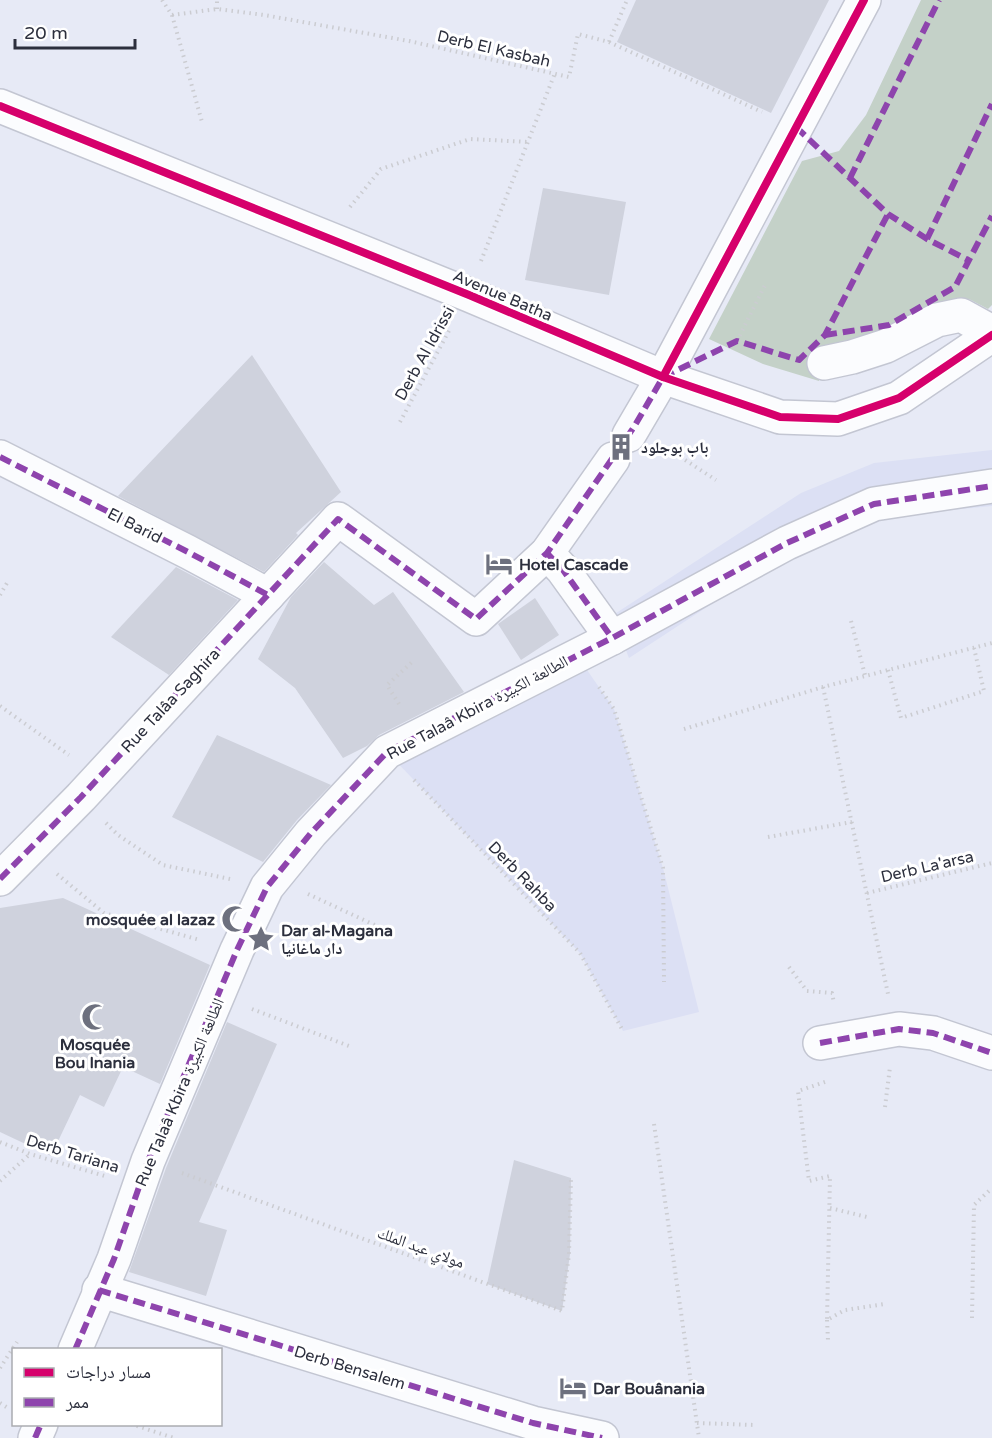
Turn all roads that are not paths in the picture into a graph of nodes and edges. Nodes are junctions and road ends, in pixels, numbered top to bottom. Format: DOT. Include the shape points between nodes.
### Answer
graph roads {
  1 [pos="864,0"];
  2 [pos="0,106"];
  3 [pos="992,333"];
  4 [pos="824,363"];
  5 [pos="663,377"];
  6 [pos="0,457"];
  7 [pos="992,486"];
  8 [pos="546,553"];
  9 [pos="268,596"];
  10 [pos="612,638"];
  11 [pos="0,879"];
  12 [pos="830,1041"];
  13 [pos="992,1053"];
  14 [pos="99,1290"];
  15 [pos="76,1348"];
  16 [pos="602,1438"];
  1 -- 5 [label="street"];
  2 -- 5 [label="street, Avenue Batha"];
  3 -- 4 [label="street" via="961,315 937,320 886,346"];
  3 -- 5 [label="street, Avenue Batha" via="899,398 837,419 780,417"];
  5 -- 8 [label="street" via="625,441"];
  6 -- 9 [label="street, El Barid"];
  7 -- 10 [label="street, Rue Talaâ Kbira الطالعة الكبيرة" via="873,504 787,543"];
  8 -- 9 [label="street, Rue Talâa Saghira" via="476,619 338,519"];
  8 -- 10 [label="street" via="563,570"];
  9 -- 11 [label="street, Rue Talâa Saghira"];
  10 -- 14 [label="street, Rue Talaâ Kbira الطالعة الكبيرة" via="387,752 311,833 271,883 237,951"];
  12 -- 13 [label="street" via="899,1029 933,1033"];
  14 -- 15 [label="street, Rue Talaâ Kbira الطالعة الكبيرة"];
  14 -- 16 [label="street, Derb Bensalem" via="533,1424"];
}
